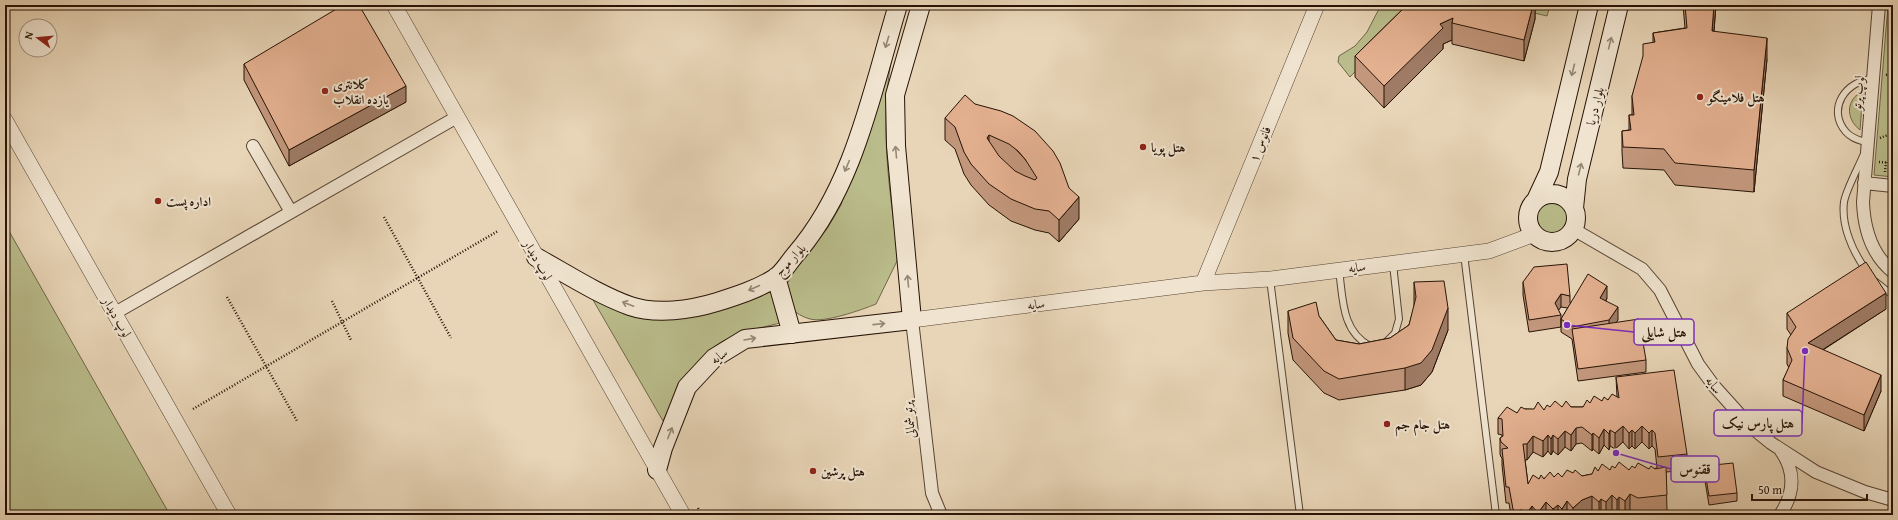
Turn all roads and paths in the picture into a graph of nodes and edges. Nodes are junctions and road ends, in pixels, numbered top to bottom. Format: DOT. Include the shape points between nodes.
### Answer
graph roads {
  1 [pos="394,5"];
  2 [pos="898,5"];
  3 [pos="921,5"];
  4 [pos="1317,5"];
  5 [pos="1589,5"];
  6 [pos="1619,5"];
  7 [pos="1879,5"];
  8 [pos="1873,79"];
  9 [pos="457,117"];
  10 [pos="5,120"];
  11 [pos="1868,143"];
  12 [pos="254,146"];
  13 [pos="1864,183"];
  14 [pos="1893,186"];
  15 [pos="1536,200"];
  16 [pos="1574,208"];
  17 [pos="291,212"];
  18 [pos="384,217"];
  19 [pos="1574,229"];
  20 [pos="498,230"];
  21 [pos="1535,234"];
  22 [pos="1464,254"];
  23 [pos="536,257"];
  24 [pos="1393,263"];
  25 [pos="1339,270"];
  26 [pos="1893,272"];
  27 [pos="418,277"];
  28 [pos="776,277"];
  29 [pos="1270,279"];
  30 [pos="1203,283"];
  31 [pos="1893,291"];
  32 [pos="227,297"];
  33 [pos="332,301"];
  34 [pos="115,313"];
  35 [pos="912,320"];
  36 [pos="342,322"];
  37 [pos="792,334"];
  38 [pos="451,338"];
  39 [pos="351,340"];
  40 [pos="265,367"];
  41 [pos="193,409"];
  42 [pos="297,422"];
  43 [pos="1779,449"];
  44 [pos="657,470"];
  45 [pos="1893,500"];
  46 [pos="229,515"];
  47 [pos="683,515"];
  48 [pos="941,515"];
  49 [pos="1300,515"];
  50 [pos="1496,515"];
  51 [pos="1780,515"];
  1 -- 9 [label="street, لوپ دیدار"];
  2 -- 28 [label="main road, بلوار موج, one-way" via="857,143 834,199 810,238"];
  35 -- 3 [label="main road, one-way" via="896,146 895,95"];
  4 -- 30 [label="street, فانوس ۱"];
  5 -- 15 [label="main road, one-way" via="1548,172"];
  16 -- 6 [label="main road, بلوار دریا, one-way" via="1577,179"];
  7 -- 8 [label="street, لوپ پرتو"];
  8 -- 11 [label="street, لوپ پرتو"];
  8 -- 11 [label="lane" via="1850,86 1844,93 1839,108 1846,132"];
  9 -- 17 [label="street"];
  9 -- 23 [label="street, لوپ دیدار"];
  10 -- 34 [label="street, لوپ دیدار"];
  11 -- 13 [label="street, لوپ پرتو"];
  11 -- 31 [label="lane" via="1844,202 1845,220 1856,254 1871,276 1891,294"];
  12 -- 17 [label="street"];
  13 -- 14 [label="street"];
  13 -- 26 [label="street, لوپ پرتو" via="1863,217 1866,232 1880,258"];
  15 -- 16 [label="main road" via="1549,194 1557,194 1570,201"];
  15 -- 21 [label="main road" via="1529,213 1531,228"];
  16 -- 19 [label="main road"];
  17 -- 34 [label="street"];
  18 -- 27 [label="path"];
  19 -- 21 [label="main road" via="1569,236 1555,242 1541,239"];
  19 -- 43 [label="street, سایه" via="1642,269 1660,290 1685,341 1714,386 1750,426"];
  20 -- 27 [label="path"];
  21 -- 22 [label="street, سایه" via="1489,251"];
  22 -- 24 [label="street, سایه"];
  22 -- 50 [label="lane"];
  28 -- 23 [label="main road, بلوار موج, one-way" via="723,300 671,312 632,306 593,289"];
  23 -- 44 [label="street, لوپ دیدار"];
  24 -- 25 [label="street, سایه"];
  24 -- 25 [label="lane" via="1399,319 1396,332 1378,346 1370,346 1361,341 1346,320"];
  25 -- 29 [label="street, سایه"];
  27 -- 36 [label="path"];
  27 -- 38 [label="path"];
  28 -- 37 [label="main road"];
  29 -- 30 [label="street, سایه"];
  29 -- 49 [label="lane"];
  30 -- 35 [label="street, سایه"];
  32 -- 40 [label="path"];
  33 -- 36 [label="path"];
  34 -- 46 [label="street, لوپ دیدار"];
  37 -- 35 [label="main road, سایه, one-way"];
  35 -- 48 [label="street, پرتو شمالی" via="932,493"];
  36 -- 39 [label="path"];
  36 -- 40 [label="path"];
  44 -- 37 [label="main road, سایه, one-way" via="687,387 714,358 745,339"];
  40 -- 41 [label="path"];
  40 -- 42 [label="path"];
  43 -- 45 [label="street, سایه" via="1816,472 1840,483"];
  43 -- 51 [label="street" via="1786,458 1792,481 1789,499"];
  44 -- 47 [label="street, لوپ دیدار"];
}
